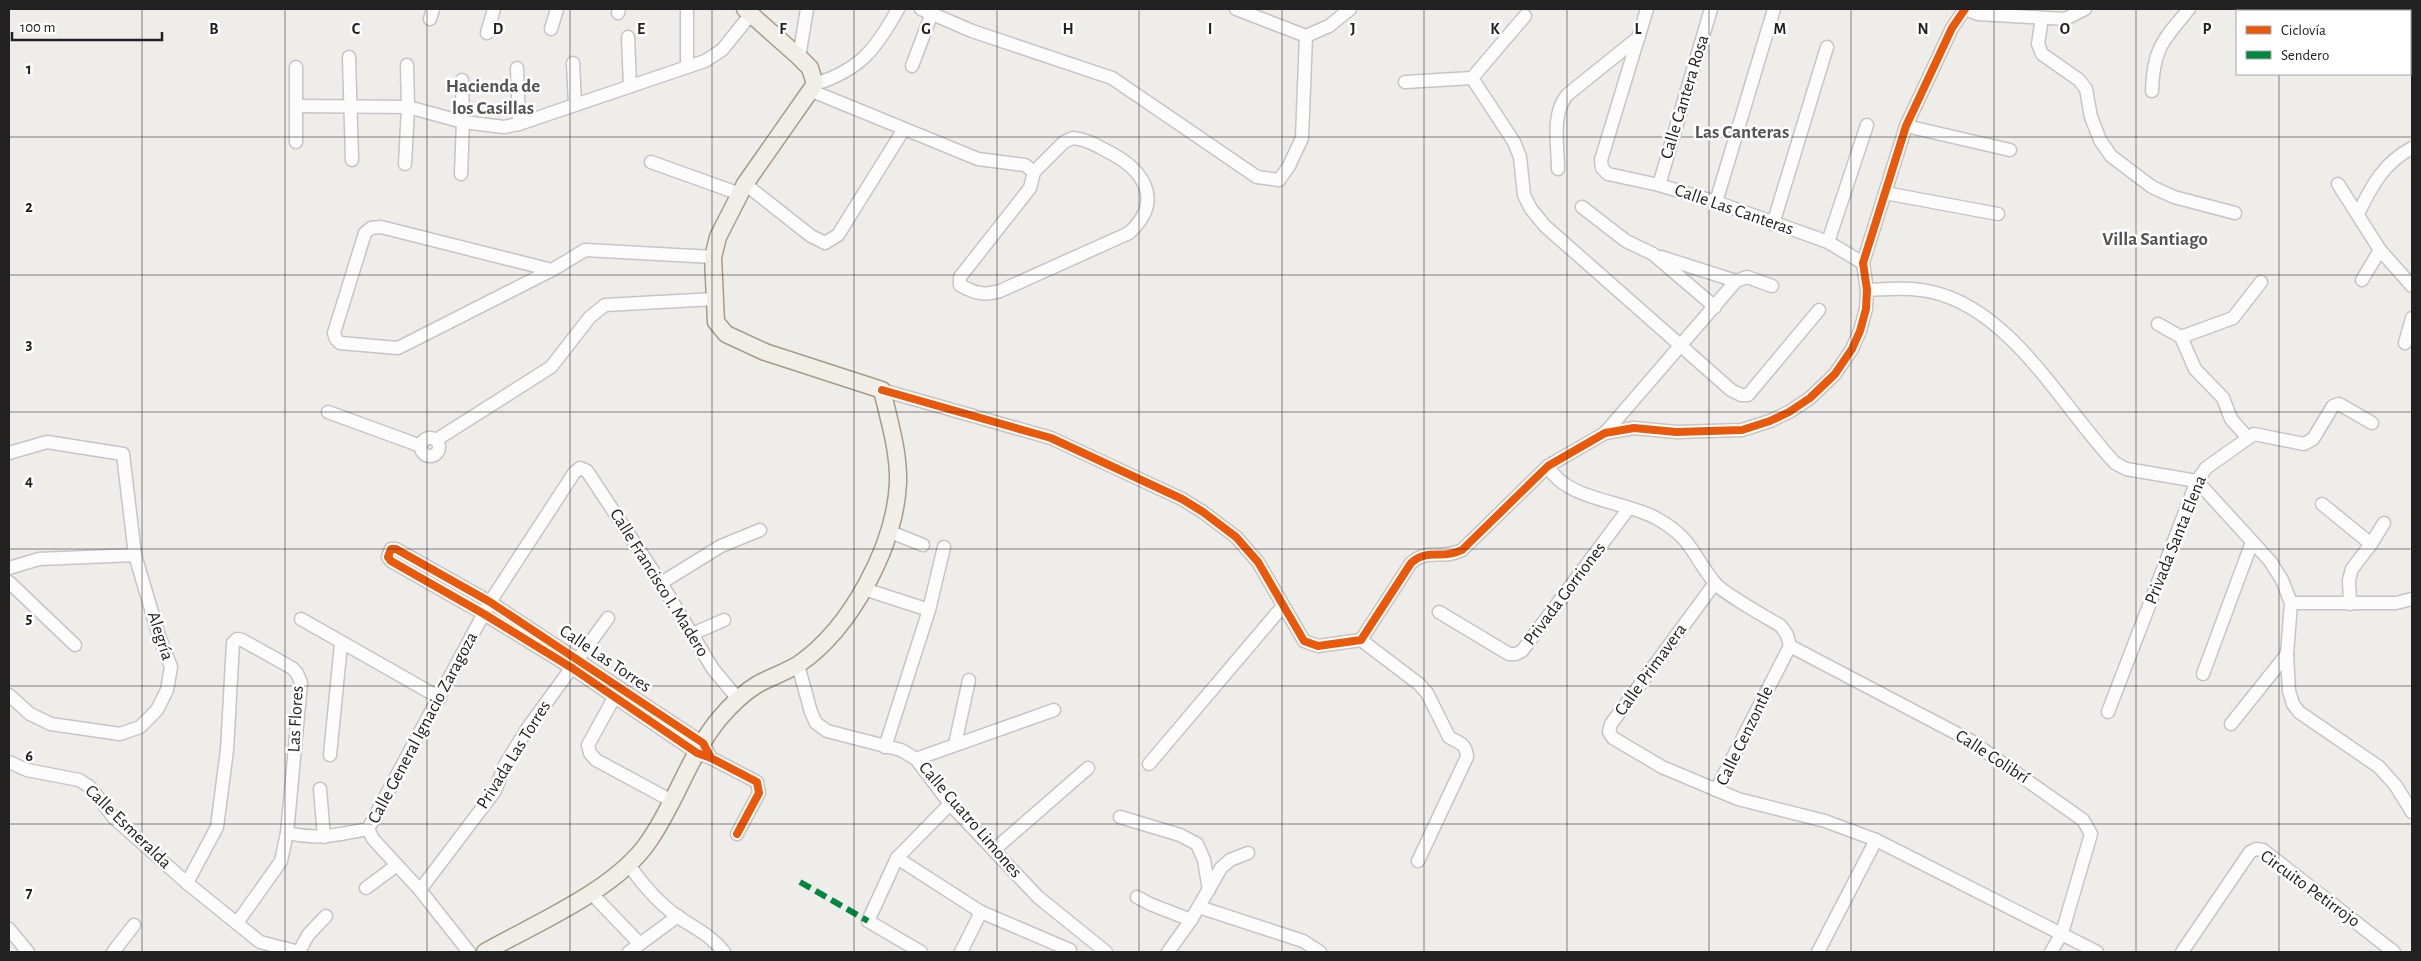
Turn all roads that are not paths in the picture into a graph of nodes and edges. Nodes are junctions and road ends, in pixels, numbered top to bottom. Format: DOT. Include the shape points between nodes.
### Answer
graph roads {
  1 [pos="494,9"];
  2 [pos="557,9"];
  3 [pos="687,9"];
  4 [pos="808,9"];
  5 [pos="898,9"];
  6 [pos="1236,9"];
  7 [pos="1350,9"];
  8 [pos="1647,9"];
  9 [pos="1711,9"];
  10 [pos="1774,9"];
  11 [pos="1965,9"];
  12 [pos="2085,9"];
  13 [pos="2189,9"];
  14 [pos="926,11"];
  15 [pos="748,12"];
  16 [pos="1525,16"];
  17 [pos="2042,18"];
  18 [pos="551,29"];
  19 [pos="487,33"];
  20 [pos="628,36"];
  21 [pos="1306,36"];
  22 [pos="1639,37"];
  23 [pos="1827,47"];
  24 [pos="349,57"];
  25 [pos="799,57"];
  26 [pos="573,64"];
  27 [pos="407,65"];
  28 [pos="687,66"];
  29 [pos="912,66"];
  30 [pos="296,67"];
  31 [pos="517,68"];
  32 [pos="1472,78"];
  33 [pos="462,80"];
  34 [pos="1405,82"];
  35 [pos="630,86"];
  36 [pos="814,87"];
  37 [pos="2152,91"];
  38 [pos="575,104"];
  39 [pos="350,105"];
  40 [pos="297,106"];
  41 [pos="408,107"];
  42 [pos="463,122"];
  43 [pos="519,124"];
  44 [pos="1867,125"];
  45 [pos="1906,126"];
  46 [pos="904,129"];
  47 [pos="296,142"];
  48 [pos="2412,148"];
  49 [pos="2010,150"];
  50 [pos="352,160"];
  51 [pos="651,162"];
  52 [pos="405,164"];
  53 [pos="1558,169"];
  54 [pos="1034,172"];
  55 [pos="461,174"];
  56 [pos="1659,184"];
  57 [pos="2338,184"];
  58 [pos="742,189"];
  59 [pos="1885,193"];
  60 [pos="1716,202"];
  61 [pos="1582,207"];
  62 [pos="2235,213"];
  63 [pos="1998,214"];
  64 [pos="2358,214"];
  65 [pos="1772,224"];
  66 [pos="1828,242"];
  67 [pos="2380,250"];
  68 [pos="1654,254"];
  69 [pos="713,257"];
  70 [pos="1863,263"];
  71 [pos="552,270"];
  72 [pos="2362,280"];
  73 [pos="1736,281"];
  74 [pos="2260,282"];
  75 [pos="1772,286"];
  76 [pos="2412,286"];
  77 [pos="1867,290"];
  78 [pos="715,299"];
  79 [pos="1715,307"];
  80 [pos="1820,310"];
  81 [pos="2412,318"];
  82 [pos="2158,324"];
  83 [pos="2181,337"];
  84 [pos="2405,343"];
  85 [pos="1682,345"];
  86 [pos="882,390"];
  87 [pos="328,412"];
  88 [pos="2372,423"];
  89 [pos="1605,433"];
  90 [pos="2248,438"];
  91 [pos="9,453"];
  92 [pos="1548,466"];
  93 [pos="580,468"];
  94 [pos="2197,481"];
  95 [pos="2322,504"];
  96 [pos="1629,508"];
  97 [pos="2384,523"];
  98 [pos="760,530"];
  99 [pos="888,531"];
  100 [pos="2252,542"];
  101 [pos="2371,544"];
  102 [pos="923,545"];
  103 [pos="944,548"];
  104 [pos="135,555"];
  105 [pos="9,568"];
  106 [pos="9,582"];
  107 [pos="661,583"];
  108 [pos="1715,583"];
  109 [pos="864,590"];
  110 [pos="2412,599"];
  111 [pos="490,602"];
  112 [pos="2291,603"];
  113 [pos="2350,604"];
  114 [pos="1283,606"];
  115 [pos="929,610"];
  116 [pos="1439,612"];
  117 [pos="484,614"];
  118 [pos="608,618"];
  119 [pos="301,619"];
  120 [pos="724,620"];
  121 [pos="692,634"];
  122 [pos="1361,640"];
  123 [pos="75,644"];
  124 [pos="341,644"];
  125 [pos="1790,646"];
  126 [pos="2287,654"];
  127 [pos="574,663"];
  128 [pos="798,665"];
  129 [pos="2203,674"];
  130 [pos="969,680"];
  131 [pos="9,695"];
  132 [pos="615,696"];
  133 [pos="440,698"];
  134 [pos="738,699"];
  135 [pos="1054,710"];
  136 [pos="2108,712"];
  137 [pos="2231,724"];
  138 [pos="956,744"];
  139 [pos="885,747"];
  140 [pos="704,751"];
  141 [pos="330,755"];
  142 [pos="916,759"];
  143 [pos="9,762"];
  144 [pos="1149,764"];
  145 [pos="1088,768"];
  146 [pos="320,789"];
  147 [pos="1716,790"];
  148 [pos="672,801"];
  149 [pos="950,804"];
  150 [pos="2412,812"];
  151 [pos="1120,817"];
  152 [pos="368,829"];
  153 [pos="287,833"];
  154 [pos="737,834"];
  155 [pos="324,837"];
  156 [pos="1876,840"];
  157 [pos="994,849"];
  158 [pos="1248,853"];
  159 [pos="897,858"];
  160 [pos="1418,861"];
  161 [pos="397,865"];
  162 [pos="629,865"];
  163 [pos="187,883"];
  164 [pos="366,888"];
  165 [pos="420,890"];
  166 [pos="1209,890"];
  167 [pos="591,893"];
  168 [pos="1137,896"];
  169 [pos="1199,907"];
  170 [pos="982,912"];
  171 [pos="326,916"];
  172 [pos="678,916"];
  173 [pos="1191,920"];
  174 [pos="238,923"];
  175 [pos="134,925"];
  176 [pos="9,929"];
  177 [pos="1081,932"];
  178 [pos="2062,933"];
  179 [pos="640,944"];
  180 [pos="1070,951"];
  181 [pos="28,952"];
  182 [pos="113,952"];
  183 [pos="299,952"];
  184 [pos="469,952"];
  185 [pos="485,952"];
  186 [pos="629,952"];
  187 [pos="724,952"];
  188 [pos="921,952"];
  189 [pos="961,952"];
  190 [pos="1106,952"];
  191 [pos="1168,952"];
  192 [pos="1320,952"];
  193 [pos="1818,952"];
  194 [pos="2051,952"];
  195 [pos="2097,952"];
  196 [pos="2182,952"];
  197 [pos="2394,952"];
  1 -- 19 [label="street"];
  2 -- 18 [label="street"];
  3 -- 28 [label="street"];
  4 -- 25 [label="street"];
  5 -- 36 [label="street" via="882,38 860,62 838,77"];
  6 -- 21 [label="street"];
  7 -- 21 [label="street" via="1329,26"];
  8 -- 22 [label="street"];
  9 -- 56 [label="street, Calle Cantera Rosa"];
  10 -- 60 [label="street"];
  11 -- 17 [label="street" via="1978,14"];
  11 -- 45 [label="street" via="1952,28"];
  12 -- 17 [label="street" via="2065,19"];
  13 -- 37 [label="street" via="2158,48"];
  14 -- 21 [label="street" via="972,31 1112,78 1257,177 1279,180 1302,138"];
  14 -- 29 [label="street"];
  15 -- 25 [label="main road"];
  15 -- 28 [label="street" via="722,50 705,62"];
  16 -- 32 [label="street"];
  17 -- 62 [label="street" via="2038,44 2042,54 2080,80 2086,89 2100,140 2111,156 2152,187 2174,197"];
  20 -- 35 [label="street"];
  22 -- 53 [label="street" via="1560,103 1557,113"];
  22 -- 56 [label="street, Calle Las Canteras" via="1601,160 1602,168 1608,174"];
  23 -- 65 [label="street"];
  24 -- 39 [label="street"];
  25 -- 36 [label="main road" via="810,68"];
  26 -- 38 [label="street"];
  27 -- 41 [label="street"];
  28 -- 35 [label="street"];
  30 -- 40 [label="street"];
  31 -- 43 [label="street"];
  32 -- 34 [label="street"];
  32 -- 85 [label="street" via="1514,142 1520,157 1524,195 1531,209 1545,226"];
  33 -- 42 [label="street"];
  35 -- 38 [label="street"];
  36 -- 46 [label="street"];
  36 -- 58 [label="main road"];
  38 -- 43 [label="street"];
  39 -- 40 [label="street"];
  39 -- 41 [label="street"];
  39 -- 50 [label="street"];
  40 -- 47 [label="street"];
  41 -- 42 [label="street"];
  41 -- 52 [label="street"];
  42 -- 43 [label="street" via="504,127"];
  42 -- 55 [label="street"];
  44 -- 66 [label="street"];
  45 -- 49 [label="street"];
  45 -- 59 [label="street"];
  46 -- 54 [label="street" via="978,159 1025,165"];
  46 -- 58 [label="street" via="838,236 825,243"];
  48 -- 64 [label="street" via="2398,155 2373,183"];
  51 -- 58 [label="street"];
  54 -- 54 [label="street" via="1064,142 1073,138 1083,139 1118,156 1141,175 1146,185 1147,200 1143,214 1129,233 1000,291 988,295 972,292 960,285 960,277 1030,188"];
  56 -- 60 [label="street, Calle Las Canteras"];
  57 -- 64 [label="street"];
  58 -- 69 [label="main road" via="718,237"];
  59 -- 63 [label="street"];
  59 -- 70 [label="street"];
  60 -- 65 [label="street, Calle Las Canteras"];
  61 -- 68 [label="street" via="1626,241"];
  64 -- 67 [label="street"];
  65 -- 66 [label="street, Calle Las Canteras"];
  66 -- 70 [label="street, Calle Las Canteras"];
  67 -- 72 [label="street"];
  67 -- 76 [label="street"];
  68 -- 73 [label="street"];
  68 -- 79 [label="street"];
  69 -- 71 [label="street" via="584,250"];
  69 -- 78 [label="main road"];
  70 -- 77 [label="street"];
  71 -- 71 [label="street" via="381,227 371,228 365,234 334,333 340,343 398,348"];
  73 -- 75 [label="street" via="1747,277"];
  73 -- 79 [label="street"];
  74 -- 83 [label="street" via="2233,318"];
  77 -- 89 [label="street" via="1862,324 1852,349 1822,387 1789,412 1742,430 1676,432 1634,428"];
  77 -- 94 [label="street" via="1932,292 1960,303 2007,335 2115,462 2126,468"];
  78 -- 86 [label="main road" via="716,322 726,334 766,352"];
  78 -- 87 [label="street" via="605,305 590,317 551,367 436,440 439,450 436,454 426,455 421,446"];
  79 -- 85 [label="street"];
  80 -- 85 [label="street" via="1748,394 1741,395 1731,390"];
  81 -- 84 [label="street"];
  82 -- 83 [label="street"];
  83 -- 90 [label="street" via="2195,369 2223,398 2231,419"];
  85 -- 89 [label="street"];
  86 -- 99 [label="main road" via="896,456 898,483"];
  86 -- 114 [label="street" via="1051,438 1182,499 1236,537 1258,562"];
  88 -- 90 [label="street" via="2339,404 2333,406 2313,439 2304,444 2254,434"];
  89 -- 92 [label="street"];
  90 -- 94 [label="street, Privada Santa Elena" via="2206,468"];
  91 -- 104 [label="street, Alegría" via="47,442 123,454"];
  92 -- 96 [label="street" via="1561,483"];
  92 -- 122 [label="street" via="1462,550 1452,555 1419,556 1411,563"];
  93 -- 107 [label="street, Calle Francisco I. Madero" via="587,471"];
  93 -- 111 [label="street, Calle General Ignacio Zaragoza"];
  94 -- 100 [label="street"];
  94 -- 136 [label="street, Privada Santa Elena"];
  95 -- 101 [label="street"];
  96 -- 108 [label="street" via="1675,529 1692,547"];
  96 -- 116 [label="street, Privada Gorriones" via="1522,651 1509,654"];
  97 -- 101 [label="street"];
  98 -- 107 [label="street" via="721,546"];
  99 -- 102 [label="street"];
  99 -- 109 [label="main road"];
  100 -- 112 [label="street" via="2270,561"];
  100 -- 129 [label="street"];
  101 -- 113 [label="street" via="2352,568"];
  103 -- 115 [label="street"];
  104 -- 105 [label="street" via="39,560"];
  104 -- 131 [label="street, Alegría" via="171,667 167,690 157,710 140,727 120,734 41,721"];
  106 -- 123 [label="street"];
  107 -- 121 [label="street, Calle Francisco I. Madero"];
  108 -- 125 [label="street" via="1781,626"];
  108 -- 147 [label="street, Calle Primavera" via="1609,732 1613,738 1662,767"];
  109 -- 115 [label="street"];
  109 -- 128 [label="main road" via="832,634"];
  110 -- 113 [label="street" via="2396,603"];
  111 -- 117 [label="street, Calle General Ignacio Zaragoza"];
  111 -- 117 [label="street" via="396,549 388,552 391,561"];
  111 -- 127 [label="street, Calle Las Torres"];
  112 -- 113 [label="street"];
  112 -- 126 [label="street"];
  114 -- 122 [label="street" via="1304,641 1318,646"];
  114 -- 144 [label="street"];
  115 -- 139 [label="street"];
  117 -- 127 [label="street, Calle Las Torres"];
  117 -- 133 [label="street, Calle General Ignacio Zaragoza"];
  118 -- 127 [label="street, Privada Las Torres"];
  119 -- 124 [label="street"];
  120 -- 121 [label="street"];
  121 -- 134 [label="street, Calle Francisco I. Madero" via="713,669"];
  122 -- 160 [label="street" via="1419,684 1427,693 1449,737 1463,743 1466,748 1467,757"];
  124 -- 133 [label="street"];
  124 -- 141 [label="street"];
  125 -- 147 [label="street, Calle Cenzontle"];
  125 -- 178 [label="street, Calle Colibrí" via="1971,741 2083,820 2091,834"];
  126 -- 137 [label="street"];
  126 -- 150 [label="street" via="2289,691 2299,712 2379,767"];
  127 -- 132 [label="street, Calle Las Torres"];
  127 -- 140 [label="street, Calle Las Torres"];
  127 -- 165 [label="street, Privada Las Torres" via="527,729 505,765 495,791"];
  128 -- 134 [label="main road" via="758,684"];
  128 -- 139 [label="street, Calle Cuatro Limones" via="816,723 827,731"];
  130 -- 138 [label="street"];
  132 -- 140 [label="street, Calle Las Torres"];
  132 -- 148 [label="street" via="588,745 590,753 596,760"];
  133 -- 152 [label="street, Calle General Ignacio Zaragoza"];
  134 -- 140 [label="main road" via="719,720"];
  135 -- 138 [label="street"];
  138 -- 142 [label="street"];
  139 -- 142 [label="street, Calle Cuatro Limones" via="901,750"];
  140 -- 148 [label="main road"];
  140 -- 154 [label="street" via="757,782 760,787"];
  142 -- 149 [label="street, Calle Cuatro Limones"];
  143 -- 163 [label="street, Calle Esmeralda" via="27,770 79,780 90,787 114,818"];
  145 -- 157 [label="street"];
  146 -- 155 [label="street"];
  147 -- 156 [label="street, Calle Cenzontle" via="1738,799 1825,821"];
  148 -- 162 [label="main road" via="649,842"];
  149 -- 157 [label="street, Calle Cuatro Limones"];
  149 -- 159 [label="street"];
  151 -- 166 [label="street" via="1180,835 1197,844 1204,860"];
  152 -- 155 [label="street"];
  152 -- 161 [label="street, Calle General Ignacio Zaragoza" via="372,839"];
  153 -- 155 [label="street" via="308,838"];
  153 -- 163 [label="street, Las Flores" via="301,683 292,668 237,639 233,644 227,750 217,826"];
  153 -- 174 [label="street, Las Flores" via="281,861"];
  156 -- 178 [label="street, Calle Cenzontle"];
  156 -- 193 [label="street"];
  157 -- 177 [label="street, Calle Cuatro Limones" via="1038,897"];
  158 -- 166 [label="street" via="1230,860 1221,868"];
  159 -- 170 [label="street"];
  159 -- 188 [label="street" via="868,921"];
  161 -- 164 [label="street"];
  161 -- 165 [label="street, Calle General Ignacio Zaragoza"];
  162 -- 167 [label="main road"];
  162 -- 172 [label="street" via="649,893"];
  163 -- 174 [label="street, Calle Esmeralda"];
  165 -- 184 [label="street, Calle General Ignacio Zaragoza"];
  166 -- 169 [label="street"];
  167 -- 179 [label="street"];
  167 -- 185 [label="main road"];
  168 -- 173 [label="street"];
  169 -- 173 [label="street"];
  169 -- 192 [label="street" via="1303,941"];
  170 -- 180 [label="street"];
  170 -- 189 [label="street"];
  171 -- 183 [label="street" via="308,935"];
  172 -- 179 [label="street"];
  172 -- 187 [label="street" via="702,931"];
  173 -- 191 [label="street"];
  174 -- 183 [label="street, Calle Esmeralda" via="260,942"];
  175 -- 182 [label="street"];
  176 -- 181 [label="street"];
  177 -- 180 [label="street"];
  177 -- 190 [label="street, Calle Cuatro Limones"];
  178 -- 194 [label="street, Calle Colibrí"];
  178 -- 195 [label="street, Calle Cenzontle"];
  179 -- 186 [label="street"];
  196 -- 197 [label="street, Circuito Petirrojo" via="2250,852 2256,849 2263,850"];
}
